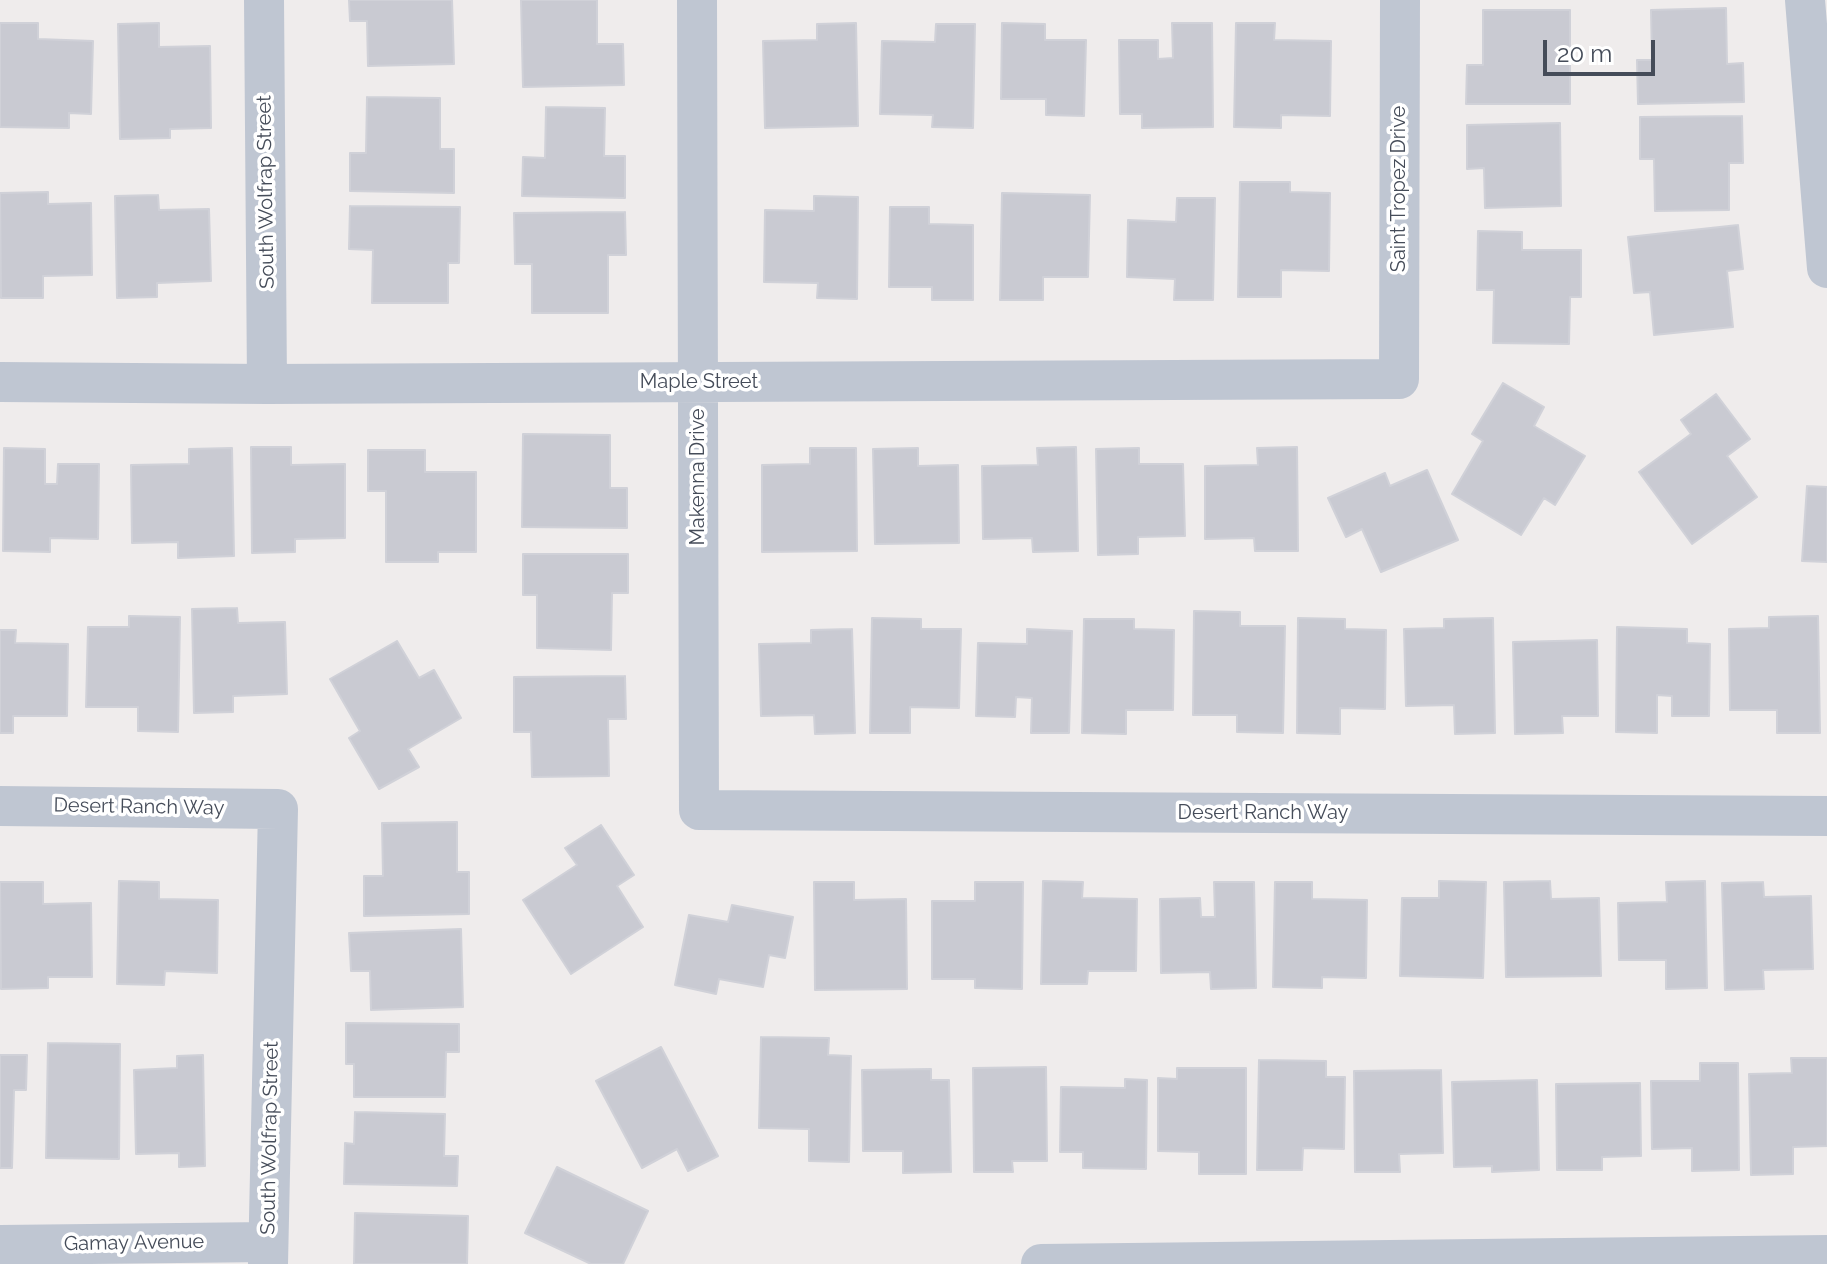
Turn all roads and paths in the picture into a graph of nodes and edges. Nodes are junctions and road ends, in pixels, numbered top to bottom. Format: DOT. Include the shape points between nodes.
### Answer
graph roads {
  1 [pos="264,0"];
  2 [pos="697,0"];
  3 [pos="1400,0"];
  4 [pos="1805,0"];
  5 [pos="1827,268"];
  6 [pos="1399,379"];
  7 [pos="0,382"];
  8 [pos="697,383"];
  9 [pos="267,384"];
  10 [pos="0,806"];
  11 [pos="278,809"];
  12 [pos="699,810"];
  13 [pos="1827,816"];
  14 [pos="0,1245"];
  15 [pos="268,1253"];
  16 [pos="1827,1255"];
  17 [pos="1657,1260"];
  18 [pos="1194,1263"];
  19 [pos="1041,1264"];
  1 -- 9 [label="street, South Wolfrap Street"];
  2 -- 8 [label="street, Makenna Drive"];
  3 -- 6 [label="street, Saint Tropez Drive"];
  4 -- 5 [label="street"];
  6 -- 8 [label="street, Maple Street"];
  7 -- 9 [label="street, Maple Street"];
  8 -- 9 [label="street, Maple Street"];
  8 -- 12 [label="street, Makenna Drive"];
  10 -- 11 [label="street, Desert Ranch Way"];
  11 -- 15 [label="street, South Wolfrap Street"];
  12 -- 13 [label="street, Desert Ranch Way"];
  14 -- 15 [label="street, Gamay Avenue"];
  16 -- 17 [label="street"];
  17 -- 18 [label="street"];
  18 -- 19 [label="street"];
}
